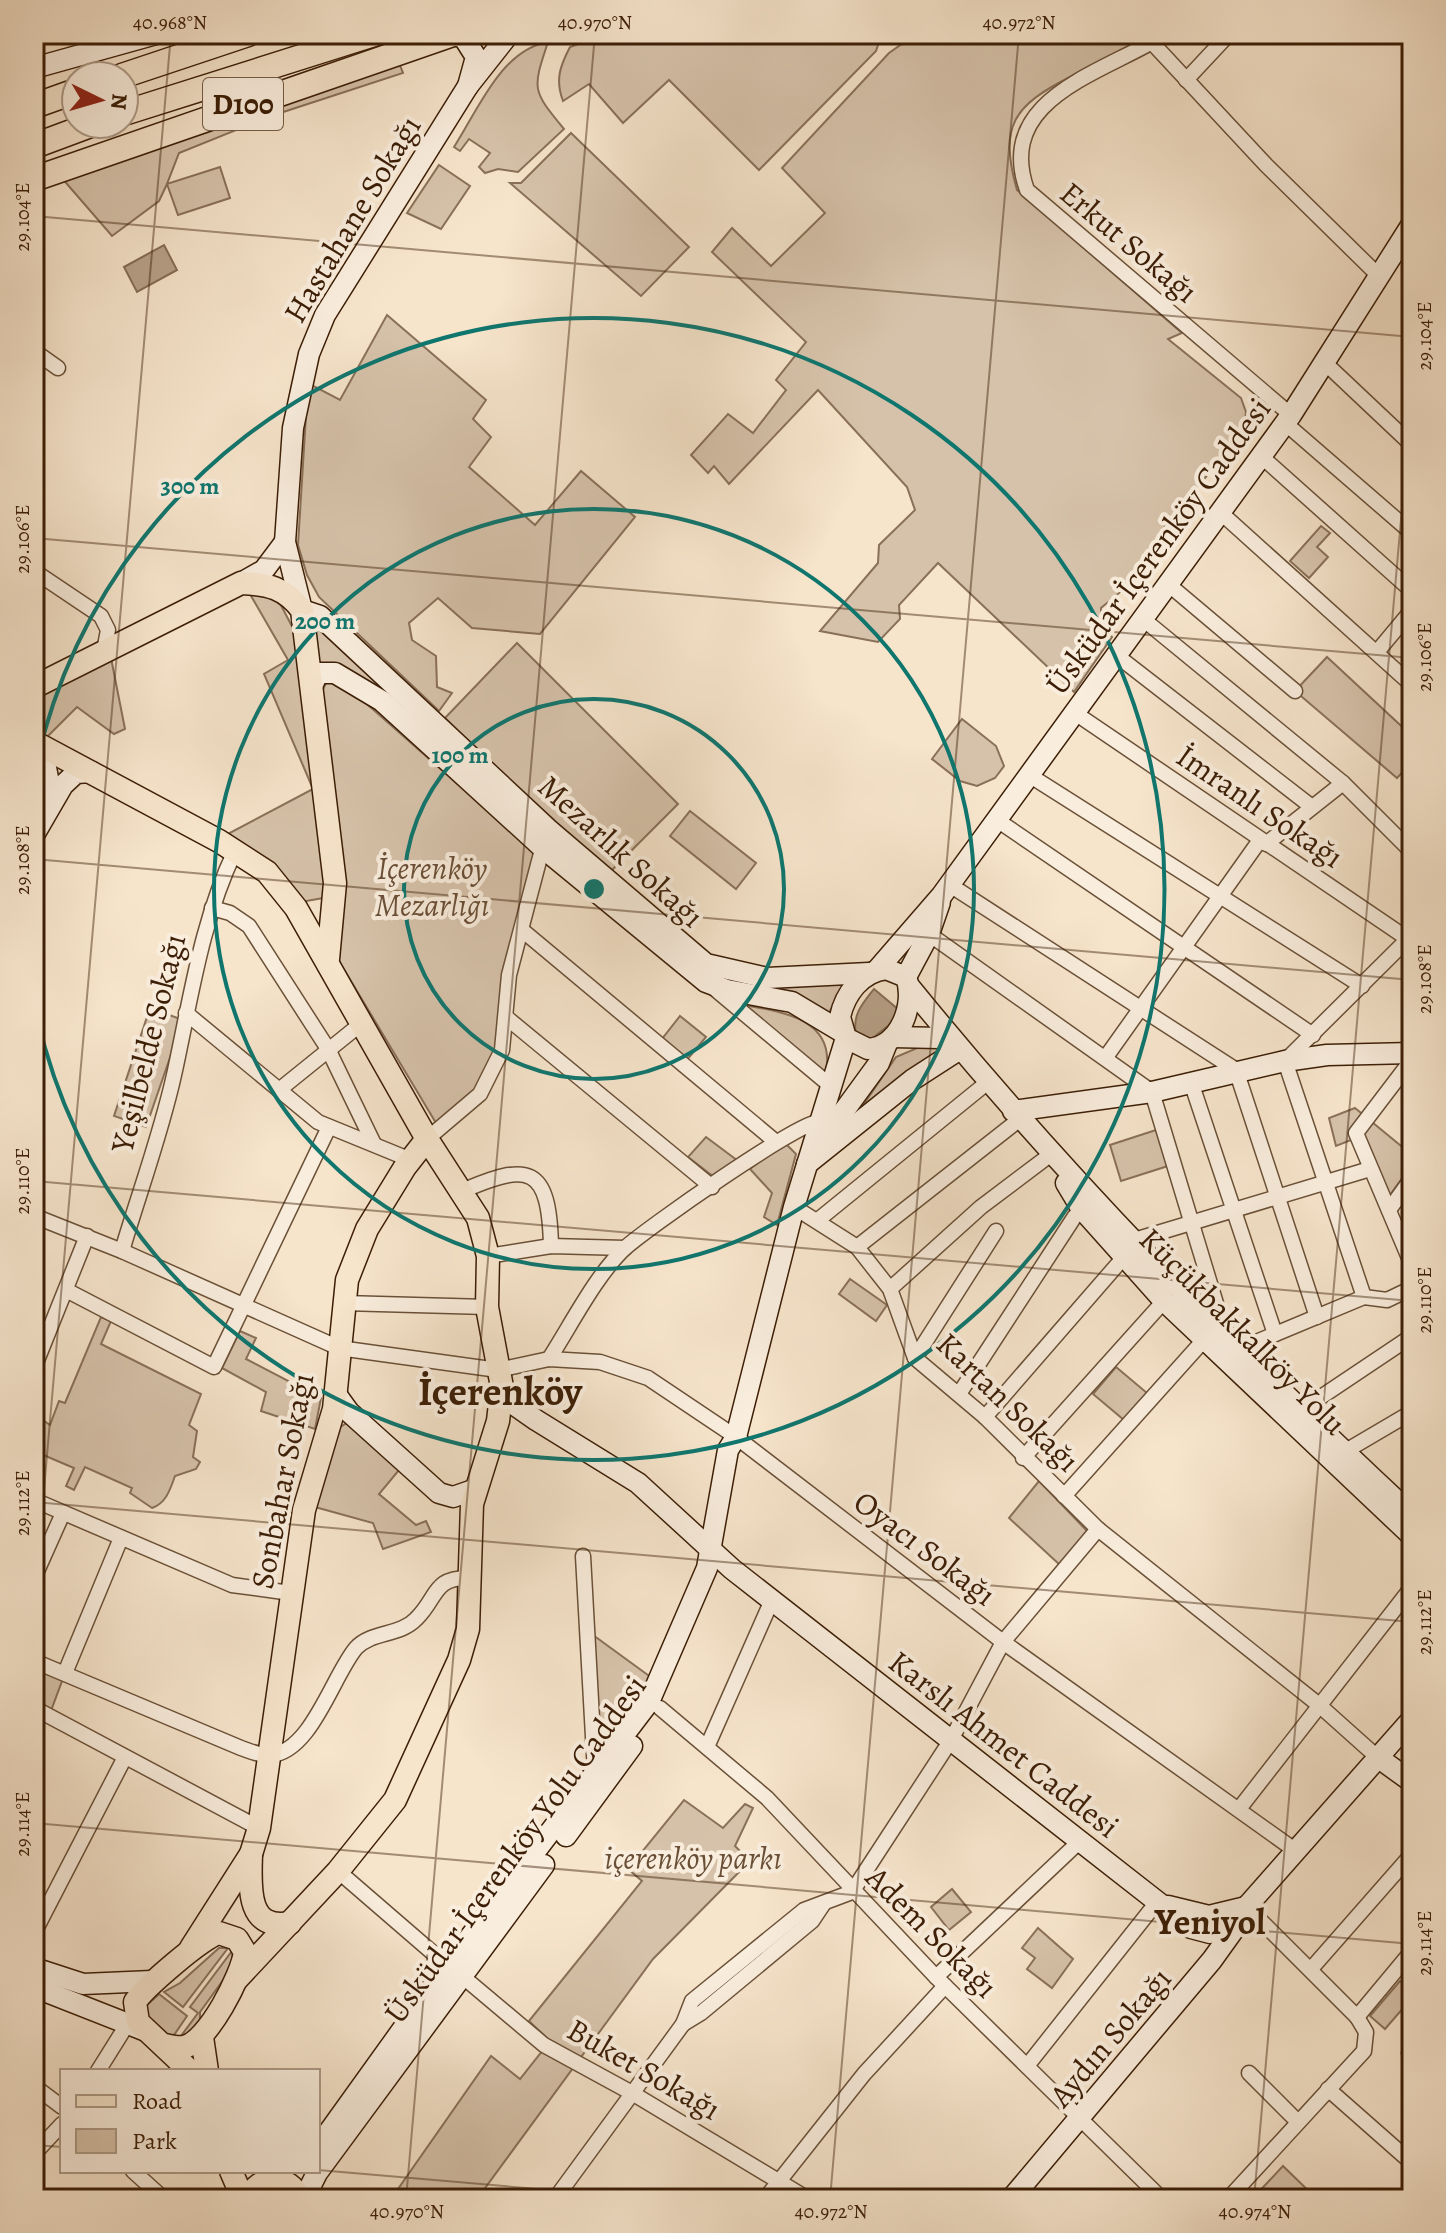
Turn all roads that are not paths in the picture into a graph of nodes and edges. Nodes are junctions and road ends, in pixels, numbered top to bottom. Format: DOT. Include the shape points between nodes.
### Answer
graph roads {
  1 [pos="156,34"];
  2 [pos="248,34"];
  3 [pos="374,34"];
  4 [pos="452,34"];
  5 [pos="509,34"];
  6 [pos="1229,34"];
  7 [pos="1148,38"];
  8 [pos="37,67"];
  9 [pos="140,70"];
  10 [pos="1186,80"];
  11 [pos="468,86"];
  12 [pos="60,97"];
  13 [pos="242,105"];
  14 [pos="34,106"];
  15 [pos="140,108"];
  16 [pos="60,136"];
  17 [pos="34,146"];
  18 [pos="34,163"];
  19 [pos="34,179"];
  20 [pos="1412,224"];
  21 [pos="1379,276"];
  22 [pos="34,351"];
  23 [pos="1324,362"];
  24 [pos="58,368"];
  25 [pos="1288,419"];
  26 [pos="1412,445"];
  27 [pos="1261,456"];
  28 [pos="1220,512"];
  29 [pos="1412,533"];
  30 [pos="285,542"];
  31 [pos="34,571"];
  32 [pos="241,583"];
  33 [pos="1168,584"];
  34 [pos="1412,591"];
  35 [pos="302,610"];
  36 [pos="1412,610"];
  37 [pos="1143,619"];
  38 [pos="104,651"];
  39 [pos="1377,652"];
  40 [pos="1116,655"];
  41 [pos="1412,685"];
  42 [pos="312,686"];
  43 [pos="37,687"];
  44 [pos="1295,691"];
  45 [pos="1075,713"];
  46 [pos="38,744"];
  47 [pos="92,772"];
  48 [pos="1029,775"];
  49 [pos="1343,783"];
  50 [pos="1312,807"];
  51 [pos="34,813"];
  52 [pos="997,820"];
  53 [pos="34,835"];
  54 [pos="545,838"];
  55 [pos="1263,842"];
  56 [pos="235,851"];
  57 [pos="1412,852"];
  58 [pos="335,883"];
  59 [pos="946,890"];
  60 [pos="1220,896"];
  61 [pos="212,908"];
  62 [pos="296,908"];
  63 [pos="522,930"];
  64 [pos="929,934"];
  65 [pos="1411,940"];
  66 [pos="1183,948"];
  67 [pos="328,959"];
  68 [pos="873,972"];
  69 [pos="706,982"];
  70 [pos="908,982"];
  71 [pos="1362,986"];
  72 [pos="1140,1010"];
  73 [pos="186,1013"];
  74 [pos="507,1018"];
  75 [pos="362,1023"];
  76 [pos="844,1035"];
  77 [pos="1313,1035"];
  78 [pos="890,1040"];
  79 [pos="328,1049"];
  80 [pos="960,1049"];
  81 [pos="1409,1053"];
  82 [pos="1106,1057"];
  83 [pos="1285,1061"];
  84 [pos="1236,1070"];
  85 [pos="988,1082"];
  86 [pos="1191,1082"];
  87 [pos="832,1087"];
  88 [pos="279,1090"];
  89 [pos="1152,1092"];
  90 [pos="1017,1115"];
  91 [pos="818,1122"];
  92 [pos="329,1127"];
  93 [pos="427,1139"];
  94 [pos="373,1142"];
  95 [pos="776,1142"];
  96 [pos="1050,1155"];
  97 [pos="408,1164"];
  98 [pos="807,1164"];
  99 [pos="1370,1169"];
  100 [pos="445,1170"];
  101 [pos="1063,1178"];
  102 [pos="1412,1178"];
  103 [pos="1326,1182"];
  104 [pos="712,1187"];
  105 [pos="460,1192"];
  106 [pos="1278,1197"];
  107 [pos="794,1207"];
  108 [pos="1234,1210"];
  109 [pos="1389,1210"];
  110 [pos="34,1216"];
  111 [pos="1075,1216"];
  112 [pos="818,1220"];
  113 [pos="1192,1223"];
  114 [pos="996,1231"];
  115 [pos="1104,1234"];
  116 [pos="87,1236"];
  117 [pos="551,1246"];
  118 [pos="857,1247"];
  119 [pos="625,1248"];
  120 [pos="1128,1249"];
  121 [pos="122,1251"];
  122 [pos="488,1256"];
  123 [pos="1412,1265"];
  124 [pos="1412,1288"];
  125 [pos="890,1289"];
  126 [pos="66,1290"];
  127 [pos="1364,1297"];
  128 [pos="1164,1301"];
  129 [pos="343,1303"];
  130 [pos="243,1306"];
  131 [pos="487,1307"];
  132 [pos="1218,1310"];
  133 [pos="1317,1317"];
  134 [pos="1275,1334"];
  135 [pos="1412,1336"];
  136 [pos="1203,1341"];
  137 [pos="339,1348"];
  138 [pos="1237,1350"];
  139 [pos="915,1358"];
  140 [pos="549,1359"];
  141 [pos="34,1368"];
  142 [pos="500,1378"];
  143 [pos="336,1394"];
  144 [pos="959,1394"];
  145 [pos="1300,1411"];
  146 [pos="1412,1412"];
  147 [pos="985,1417"];
  148 [pos="536,1420"];
  149 [pos="498,1421"];
  150 [pos="736,1437"];
  151 [pos="1344,1452"];
  152 [pos="1023,1458"];
  153 [pos="476,1489"];
  154 [pos="1064,1496"];
  155 [pos="34,1500"];
  156 [pos="63,1513"];
  157 [pos="1412,1515"];
  158 [pos="1098,1529"];
  159 [pos="1412,1536"];
  160 [pos="121,1538"];
  161 [pos="715,1555"];
  162 [pos="583,1556"];
  163 [pos="34,1578"];
  164 [pos="470,1578"];
  165 [pos="1412,1587"];
  166 [pos="291,1593"];
  167 [pos="772,1600"];
  168 [pos="1003,1642"];
  169 [pos="34,1661"];
  170 [pos="65,1673"];
  171 [pos="1319,1705"];
  172 [pos="34,1708"];
  173 [pos="660,1708"];
  174 [pos="1412,1719"];
  175 [pos="951,1740"];
  176 [pos="707,1747"];
  177 [pos="269,1756"];
  178 [pos="1376,1756"];
  179 [pos="125,1757"];
  180 [pos="595,1773"];
  181 [pos="1412,1782"];
  182 [pos="1239,1809"];
  183 [pos="259,1828"];
  184 [pos="1080,1841"];
  185 [pos="1296,1851"];
  186 [pos="251,1854"];
  187 [pos="1412,1854"];
  188 [pos="338,1871"];
  189 [pos="852,1892"];
  190 [pos="1157,1902"];
  191 [pos="1247,1907"];
  192 [pos="290,1923"];
  193 [pos="34,1933"];
  194 [pos="191,1948"];
  195 [pos="1412,1951"];
  196 [pos="34,1968"];
  197 [pos="1311,1969"];
  198 [pos="455,1971"];
  199 [pos="237,1979"];
  200 [pos="152,1981"];
  201 [pos="940,1981"];
  202 [pos="34,1987"];
  203 [pos="1357,2017"];
  204 [pos="146,2033"];
  205 [pos="202,2037"];
  206 [pos="1027,2066"];
  207 [pos="101,2069"];
  208 [pos="188,2069"];
  209 [pos="207,2069"];
  210 [pos="1249,2073"];
  211 [pos="34,2086"];
  212 [pos="1328,2089"];
  213 [pos="632,2093"];
  214 [pos="60,2106"];
  215 [pos="1082,2117"];
  216 [pos="1298,2122"];
  217 [pos="60,2126"];
  218 [pos="320,2144"];
  219 [pos="34,2154"];
  220 [pos="1412,2163"];
  221 [pos="320,2169"];
  222 [pos="135,2173"];
  223 [pos="232,2173"];
  224 [pos="317,2173"];
  225 [pos="283,2176"];
  226 [pos="778,2180"];
  227 [pos="164,2199"];
  228 [pos="245,2199"];
  229 [pos="302,2199"];
  230 [pos="555,2199"];
  231 [pos="765,2199"];
  232 [pos="808,2199"];
  233 [pos="1011,2199"];
  234 [pos="1162,2199"];
  235 [pos="1228,2199"];
  1 -- 8 [label="main road"];
  2 -- 9 [label="highway, D100"];
  3 -- 15 [label="highway, D100"];
  4 -- 11 [label="main road, Hastahane Sokağı" via="464,38 476,57"];
  4 -- 13 [label="highway, D100"];
  5 -- 11 [label="main road, Hastahane Sokağı"];
  6 -- 10 [label="street"];
  7 -- 10 [label="street"];
  7 -- 25 [label="street, Erkut Sokağı" via="1046,101 1031,118 1020,156 1027,190"];
  10 -- 21 [label="street"];
  11 -- 30 [label="main road, Hastahane Sokağı" via="325,315 314,341 293,428"];
  12 -- 14 [label="highway"];
  13 -- 18 [label="highway"];
  13 -- 19 [label="highway, D100"];
  16 -- 17 [label="highway"];
  20 -- 21 [label="main road, Üsküdar İçerenköy Caddesi"];
  21 -- 23 [label="main road, Üsküdar İçerenköy Caddesi"];
  22 -- 24 [label="street"];
  23 -- 25 [label="main road, Üsküdar İçerenköy Caddesi"];
  23 -- 26 [label="street"];
  25 -- 27 [label="main road, Üsküdar İçerenköy Caddesi"];
  25 -- 29 [label="street, Erkut Sokağı"];
  27 -- 28 [label="main road, Üsküdar İçerenköy Caddesi"];
  27 -- 34 [label="street"];
  28 -- 33 [label="main road, Üsküdar İçerenköy Caddesi"];
  28 -- 39 [label="street"];
  30 -- 32 [label="main road" via="264,570"];
  30 -- 35 [label="main road, Hastahane Sokağı"];
  31 -- 38 [label="street" via="101,616 108,630"];
  32 -- 35 [label="main road" via="280,588"];
  32 -- 38 [label="main road"];
  33 -- 37 [label="main road, Üsküdar İçerenköy Caddesi"];
  33 -- 44 [label="street"];
  35 -- 42 [label="main road, Hastahane Sokağı"];
  35 -- 54 [label="main road, Mezarlık Sokağı" via="320,616"];
  36 -- 39 [label="street"];
  37 -- 40 [label="main road, Üsküdar İçerenköy Caddesi"];
  37 -- 49 [label="street"];
  38 -- 43 [label="main road"];
  39 -- 41 [label="street"];
  40 -- 45 [label="main road, Üsküdar İçerenköy Caddesi"];
  40 -- 50 [label="street"];
  42 -- 54 [label="main road, Mezarlık Sokağı" via="318,673 335,673 382,701"];
  42 -- 58 [label="main road, Hastahane Sokağı"];
  45 -- 48 [label="main road, Üsküdar İçerenköy Caddesi"];
  45 -- 55 [label="street, İmranlı Sokağı"];
  46 -- 47 [label="main road"];
  46 -- 51 [label="main road" via="48,778"];
  47 -- 53 [label="main road" via="76,773 63,785"];
  47 -- 56 [label="main road"];
  48 -- 52 [label="main road, Üsküdar İçerenköy Caddesi"];
  48 -- 60 [label="street"];
  49 -- 50 [label="street"];
  49 -- 57 [label="street"];
  50 -- 55 [label="street"];
  52 -- 59 [label="main road, Üsküdar İçerenköy Caddesi"];
  52 -- 66 [label="street"];
  54 -- 63 [label="street"];
  54 -- 68 [label="main road, Mezarlık Sokağı" via="706,964 767,978"];
  54 -- 69 [label="main road, Mezarlık Sokağı"];
  55 -- 60 [label="street"];
  55 -- 65 [label="street, İmranlı Sokağı"];
  56 -- 61 [label="street, Yeşilbelde Sokağı"];
  56 -- 62 [label="main road" via="267,872"];
  58 -- 62 [label="main road" via="323,904"];
  58 -- 67 [label="main road, Hastahane Sokağı"];
  59 -- 64 [label="main road"];
  59 -- 68 [label="main road"];
  59 -- 72 [label="street"];
  60 -- 66 [label="street"];
  60 -- 71 [label="street"];
  61 -- 73 [label="street, Yeşilbelde Sokağı"];
  61 -- 79 [label="street" via="249,926"];
  62 -- 67 [label="main road"];
  63 -- 74 [label="street" via="509,975"];
  63 -- 95 [label="street"];
  64 -- 70 [label="main road"];
  64 -- 82 [label="street"];
  65 -- 71 [label="street"];
  66 -- 72 [label="street"];
  66 -- 77 [label="street"];
  67 -- 75 [label="main road"];
  68 -- 70 [label="main road" via="896,971"];
  68 -- 76 [label="main road" via="854,987 842,1007"];
  69 -- 76 [label="main road, Mezarlık Sokağı" via="792,1002"];
  69 -- 87 [label="street"];
  70 -- 78 [label="main road" via="908,1005"];
  70 -- 80 [label="main road, Küçükbakkalköy Yolu"];
  71 -- 77 [label="street"];
  72 -- 82 [label="street"];
  72 -- 84 [label="street"];
  73 -- 88 [label="street"];
  73 -- 121 [label="street, Yeşilbelde Sokağı" via="173,1077"];
  74 -- 93 [label="street" via="502,1050 480,1094"];
  74 -- 104 [label="street"];
  75 -- 79 [label="street"];
  75 -- 93 [label="main road"];
  76 -- 78 [label="main road" via="868,1049"];
  76 -- 87 [label="main road, Üsküdar İçerenköy Yolu Caddesi"];
  77 -- 83 [label="street"];
  78 -- 80 [label="main road" via="940,1038"];
  78 -- 98 [label="main road"];
  79 -- 88 [label="street"];
  79 -- 94 [label="street"];
  80 -- 85 [label="main road, Küçükbakkalköy Yolu"];
  80 -- 98 [label="main road" via="912,1080"];
  81 -- 83 [label="main road"];
  81 -- 99 [label="street" via="1407,1066 1356,1133"];
  82 -- 89 [label="street"];
  83 -- 84 [label="main road"];
  83 -- 103 [label="street"];
  84 -- 86 [label="main road"];
  84 -- 106 [label="street"];
  85 -- 90 [label="main road, Küçükbakkalköy Yolu"];
  85 -- 112 [label="street"];
  86 -- 89 [label="main road"];
  86 -- 108 [label="street"];
  87 -- 91 [label="main road, Üsküdar İçerenköy Yolu Caddesi"];
  88 -- 92 [label="street"];
  89 -- 90 [label="main road"];
  89 -- 113 [label="street"];
  90 -- 96 [label="main road, Küçükbakkalköy Yolu"];
  90 -- 118 [label="street"];
  91 -- 95 [label="street"];
  91 -- 98 [label="main road, Üsküdar İçerenköy Yolu Caddesi"];
  92 -- 94 [label="street"];
  92 -- 130 [label="street"];
  93 -- 97 [label="main road, Sonbahar Sokağı"];
  93 -- 100 [label="main road"];
  94 -- 97 [label="street"];
  95 -- 104 [label="street"];
  96 -- 101 [label="main road, Küçükbakkalköy Yolu"];
  96 -- 120 [label="main road, Küçükbakkalköy Yolu"];
  96 -- 125 [label="street" via="981,1207"];
  97 -- 100 [label="main road" via="427,1163"];
  97 -- 129 [label="main road, Sonbahar Sokağı" via="367,1229"];
  98 -- 107 [label="main road, Üsküdar İçerenköy Yolu Caddesi"];
  99 -- 103 [label="street"];
  99 -- 109 [label="street"];
  100 -- 105 [label="main road"];
  101 -- 111 [label="street"];
  101 -- 115 [label="main road, Küçükbakkalköy Yolu"];
  102 -- 109 [label="street"];
  103 -- 106 [label="street"];
  103 -- 127 [label="street"];
  104 -- 119 [label="street"];
  105 -- 117 [label="street" via="509,1172 527,1175 543,1189 550,1205"];
  105 -- 122 [label="main road" via="478,1218"];
  106 -- 108 [label="street"];
  106 -- 133 [label="street"];
  107 -- 112 [label="street, Kartan Sokağı"];
  107 -- 150 [label="main road, Üsküdar İçerenköy Yolu Caddesi"];
  108 -- 113 [label="street"];
  108 -- 134 [label="street"];
  109 -- 123 [label="street"];
  110 -- 116 [label="street"];
  111 -- 115 [label="street"];
  111 -- 144 [label="street"];
  112 -- 118 [label="street, Kartan Sokağı"];
  113 -- 120 [label="street"];
  113 -- 132 [label="street"];
  114 -- 139 [label="street"];
  115 -- 120 [label="main road, Küçükbakkalköy Yolu"];
  116 -- 121 [label="street"];
  116 -- 126 [label="street"];
  117 -- 119 [label="street"];
  117 -- 122 [label="street"];
  118 -- 125 [label="street, Kartan Sokağı"];
  119 -- 140 [label="street"];
  120 -- 128 [label="main road, Küçükbakkalköy Yolu"];
  120 -- 138 [label="main road, Küçükbakkalköy Yolu"];
  120 -- 147 [label="street"];
  121 -- 130 [label="street"];
  122 -- 131 [label="main road"];
  124 -- 127 [label="street" via="1387,1300"];
  125 -- 139 [label="street, Kartan Sokağı"];
  126 -- 130 [label="street" via="214,1367"];
  126 -- 141 [label="street"];
  127 -- 133 [label="street"];
  128 -- 136 [label="main road, Küçükbakkalköy Yolu"];
  128 -- 152 [label="street"];
  129 -- 131 [label="street"];
  129 -- 137 [label="main road, Sonbahar Sokağı"];
  130 -- 137 [label="street"];
  131 -- 142 [label="main road"];
  133 -- 134 [label="street"];
  134 -- 138 [label="street"];
  135 -- 145 [label="street"];
  136 -- 154 [label="street"];
  136 -- 159 [label="main road, Küçükbakkalköy Yolu"];
  137 -- 142 [label="street"];
  137 -- 143 [label="main road, Sonbahar Sokağı"];
  138 -- 145 [label="main road, Küçükbakkalköy Yolu"];
  139 -- 144 [label="street, Kartan Sokağı"];
  140 -- 142 [label="street, Oyacı Sokağı"];
  140 -- 150 [label="street, Oyacı Sokağı" via="625,1368"];
  142 -- 148 [label="main road, Karslı Ahmet Caddesi" via="516,1406"];
  142 -- 149 [label="main road"];
  143 -- 153 [label="main road" via="439,1493 453,1497"];
  143 -- 166 [label="main road, Sonbahar Sokağı" via="304,1510"];
  144 -- 147 [label="street, Kartan Sokağı"];
  145 -- 151 [label="main road, Küçükbakkalköy Yolu"];
  146 -- 151 [label="street"];
  147 -- 152 [label="street, Kartan Sokağı"];
  148 -- 149 [label="main road"];
  148 -- 161 [label="main road, Karslı Ahmet Caddesi" via="638,1483"];
  149 -- 153 [label="main road"];
  150 -- 161 [label="main road, Üsküdar İçerenköy Yolu Caddesi" via="739,1453"];
  150 -- 168 [label="street, Oyacı Sokağı"];
  151 -- 157 [label="main road, Küçükbakkalköy Yolu"];
  152 -- 154 [label="street, Kartan Sokağı"];
  153 -- 164 [label="main road"];
  154 -- 158 [label="street, Kartan Sokağı"];
  155 -- 156 [label="street"];
  156 -- 160 [label="street"];
  156 -- 163 [label="street"];
  158 -- 168 [label="street"];
  158 -- 171 [label="street, Kartan Sokağı"];
  160 -- 166 [label="street" via="232,1585"];
  160 -- 170 [label="street"];
  161 -- 167 [label="main road, Karslı Ahmet Caddesi"];
  161 -- 173 [label="main road, Üsküdar İçerenköy Yolu Caddesi"];
  161 -- 180 [label="main road, Üsküdar İçerenköy Yolu Caddesi" via="649,1702"];
  162 -- 180 [label="street"];
  164 -- 177 [label="street" via="449,1579 406,1627 362,1643 303,1737"];
  164 -- 188 [label="main road" via="468,1629 433,1723 395,1800"];
  165 -- 171 [label="street"];
  166 -- 177 [label="main road, Sonbahar Sokağı"];
  167 -- 175 [label="main road, Karslı Ahmet Caddesi"];
  167 -- 176 [label="street"];
  168 -- 175 [label="street"];
  168 -- 182 [label="street, Oyacı Sokağı"];
  169 -- 170 [label="street"];
  170 -- 177 [label="street"];
  171 -- 178 [label="street, Kartan Sokağı"];
  171 -- 182 [label="street"];
  172 -- 179 [label="street"];
  173 -- 176 [label="street, Adem Sokağı"];
  173 -- 198 [label="main road, Üsküdar İçerenköy Yolu Caddesi"];
  174 -- 178 [label="main road, Karslı Ahmet Caddesi"];
  175 -- 184 [label="main road, Karslı Ahmet Caddesi"];
  175 -- 189 [label="street"];
  176 -- 189 [label="street, Adem Sokağı" via="767,1798"];
  177 -- 183 [label="main road, Sonbahar Sokağı"];
  178 -- 181 [label="main road"];
  178 -- 185 [label="main road, Karslı Ahmet Caddesi"];
  179 -- 183 [label="street"];
  179 -- 193 [label="street"];
  180 -- 198 [label="main road, Üsküdar İçerenköy Yolu Caddesi"];
  182 -- 185 [label="street, Oyacı Sokağı"];
  183 -- 186 [label="main road, Sonbahar Sokağı"];
  184 -- 190 [label="main road, Karslı Ahmet Caddesi"];
  184 -- 201 [label="street"];
  185 -- 191 [label="main road, Karslı Ahmet Caddesi"];
  186 -- 192 [label="main road, Sonbahar Sokağı" via="257,1917 266,1924"];
  186 -- 194 [label="main road, Sonbahar Sokağı"];
  187 -- 197 [label="street"];
  188 -- 192 [label="main road"];
  188 -- 198 [label="street, Buket Sokağı"];
  189 -- 201 [label="street, Adem Sokağı"];
  189 -- 213 [label="street" via="824,1903 812,1921 683,2024"];
  190 -- 191 [label="main road, Karslı Ahmet Caddesi" via="1191,1928 1210,1933 1233,1922"];
  190 -- 206 [label="street"];
  191 -- 197 [label="street"];
  191 -- 215 [label="main road, Aydın Sokağı" via="1212,1960"];
  192 -- 199 [label="main road"];
  194 -- 199 [label="main road" via="213,1934 237,1939 245,1952"];
  194 -- 200 [label="main road"];
  195 -- 203 [label="street"];
  196 -- 200 [label="main road" via="83,1984"];
  197 -- 203 [label="street"];
  198 -- 213 [label="street, Buket Sokağı" via="544,2045"];
  198 -- 218 [label="main road, Üsküdar İçerenköy Yolu Caddesi"];
  198 -- 221 [label="main road, Üsküdar İçerenköy Yolu Caddesi"];
  199 -- 205 [label="main road"];
  200 -- 204 [label="main road" via="135,2002"];
  201 -- 206 [label="street, Adem Sokağı"];
  201 -- 226 [label="street"];
  202 -- 204 [label="main road"];
  203 -- 212 [label="street" via="1366,2032 1364,2051"];
  204 -- 205 [label="main road" via="182,2047"];
  204 -- 207 [label="street"];
  204 -- 208 [label="main road"];
  205 -- 209 [label="main road"];
  206 -- 215 [label="street, Adem Sokağı"];
  210 -- 216 [label="street"];
  211 -- 214 [label="street"];
  212 -- 216 [label="street"];
  212 -- 220 [label="street"];
  213 -- 226 [label="street, Buket Sokağı"];
  213 -- 230 [label="street"];
  215 -- 233 [label="main road, Aydın Sokağı"];
  215 -- 234 [label="street, Adem Sokağı"];
  216 -- 235 [label="street"];
  217 -- 219 [label="street"];
  222 -- 227 [label="street"];
  223 -- 228 [label="main road"];
  224 -- 229 [label="main road, Üsküdar İçerenköy Yolu Caddesi"];
  225 -- 228 [label="main road" via="257,2185"];
  225 -- 229 [label="main road"];
  226 -- 231 [label="street"];
  226 -- 232 [label="street, Buket Sokağı"];
}
